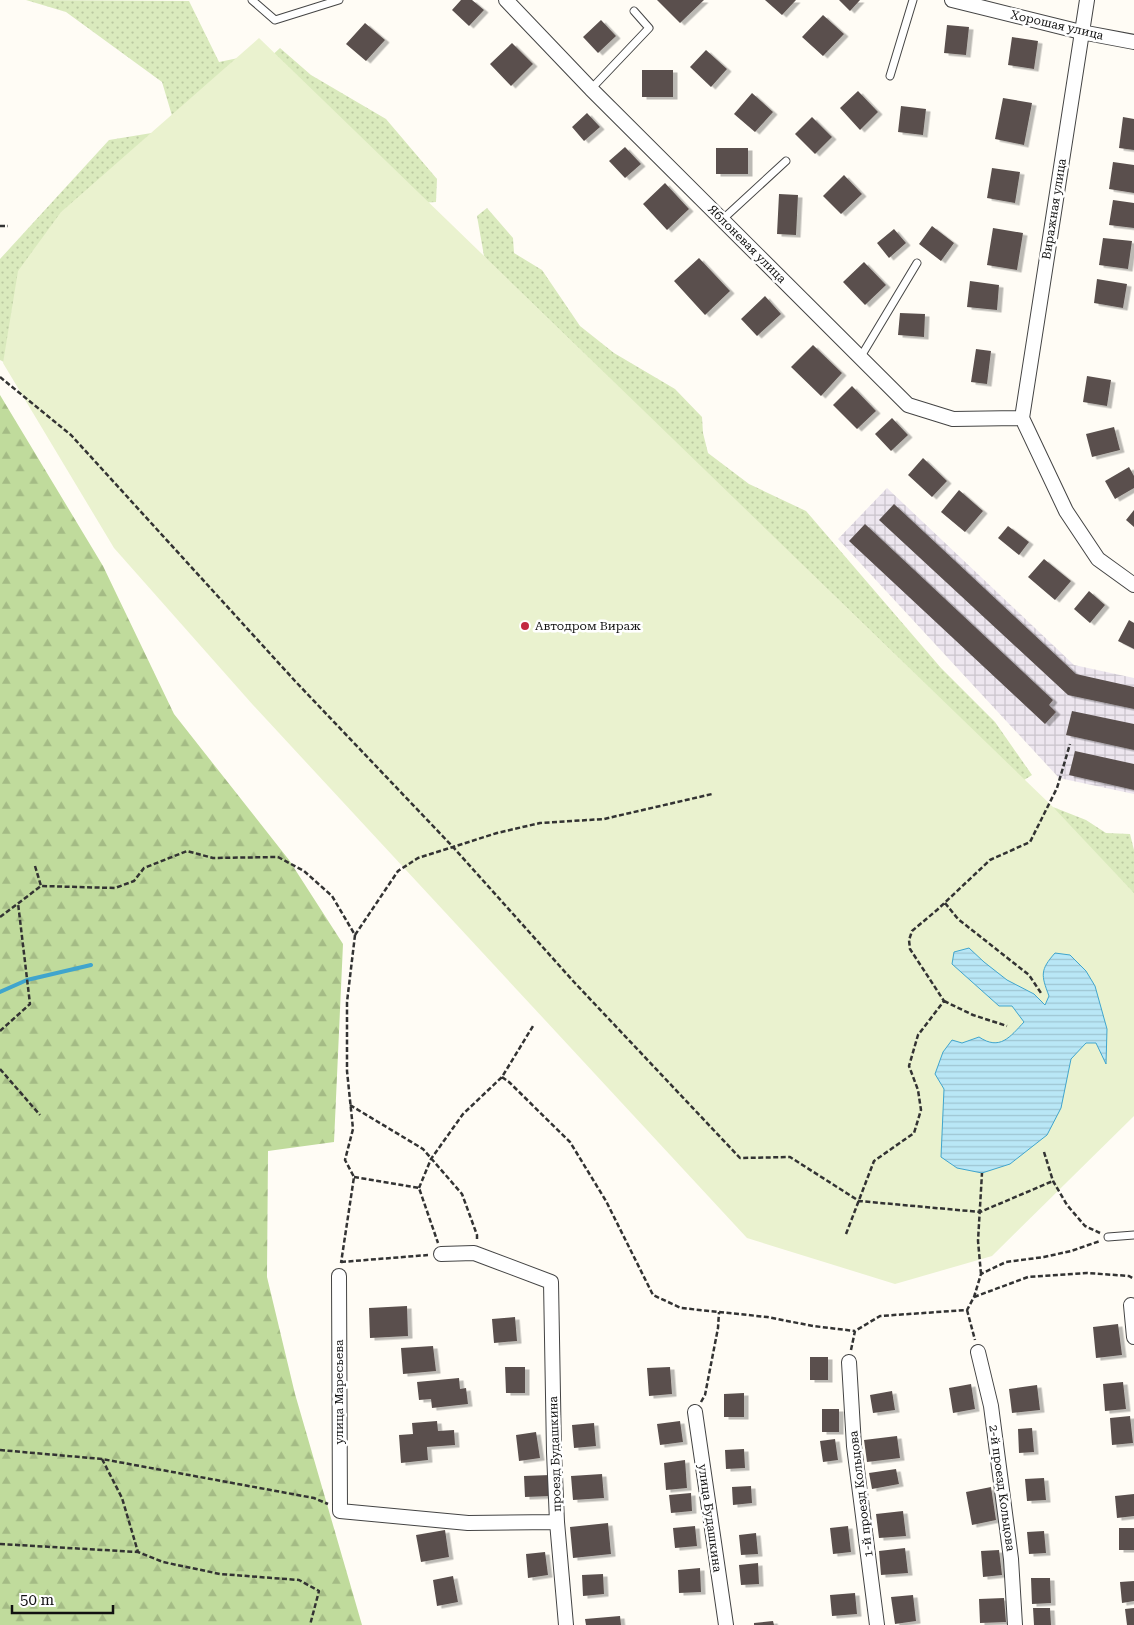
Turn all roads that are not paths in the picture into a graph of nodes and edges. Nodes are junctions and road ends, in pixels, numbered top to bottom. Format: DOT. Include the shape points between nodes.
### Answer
graph roads {
  1 [pos="252,0"];
  2 [pos="339,0"];
  3 [pos="506,0"];
  4 [pos="913,0"];
  5 [pos="952,0"];
  6 [pos="1087,0"];
  7 [pos="634,12"];
  8 [pos="1082,32"];
  9 [pos="1134,42"];
  10 [pos="890,76"];
  11 [pos="591,89"];
  12 [pos="786,161"];
  13 [pos="723,219"];
  14 [pos="918,263"];
  15 [pos="860,358"];
  16 [pos="1022,418"];
  17 [pos="1134,585"];
  18 [pos="1134,1236"];
  19 [pos="1108,1237"];
  20 [pos="442,1254"];
  21 [pos="340,1269"];
  22 [pos="1133,1305"];
  23 [pos="1134,1337"];
  24 [pos="978,1352"];
  25 [pos="849,1362"];
  26 [pos="695,1412"];
  27 [pos="558,1522"];
  28 [pos="566,1625"];
  29 [pos="726,1625"];
  30 [pos="877,1625"];
  31 [pos="1015,1625"];
  1 -- 2 [label="lane" via="275,20"];
  3 -- 11 [label="street, Яблоневая улица"];
  4 -- 10 [label="lane"];
  5 -- 8 [label="street, Хорошая улица"];
  6 -- 8 [label="street, Виражная улица"];
  7 -- 11 [label="lane" via="649,28"];
  8 -- 9 [label="street, Хорошая улица"];
  8 -- 16 [label="street, Виражная улица"];
  11 -- 13 [label="street, Яблоневая улица"];
  12 -- 13 [label="lane"];
  13 -- 15 [label="street, Яблоневая улица"];
  14 -- 15 [label="lane"];
  15 -- 16 [label="street, Яблоневая улица" via="908,405 953,419"];
  16 -- 17 [label="street" via="1076,527 1098,559"];
  18 -- 19 [label="lane"];
  20 -- 27 [label="street, проезд Будашкина" via="478,1254 551,1282"];
  21 -- 27 [label="street, улица Маресьева" via="340,1511 468,1523"];
  22 -- 23 [label="street"];
  24 -- 31 [label="street, 2-й проезд Кольцова" via="991,1406 1011,1559"];
  25 -- 30 [label="street, 1-й проезд Кольцова" via="854,1446"];
  26 -- 29 [label="street, улица Будашкина"];
  27 -- 28 [label="street, проезд Будашкина"];
}
